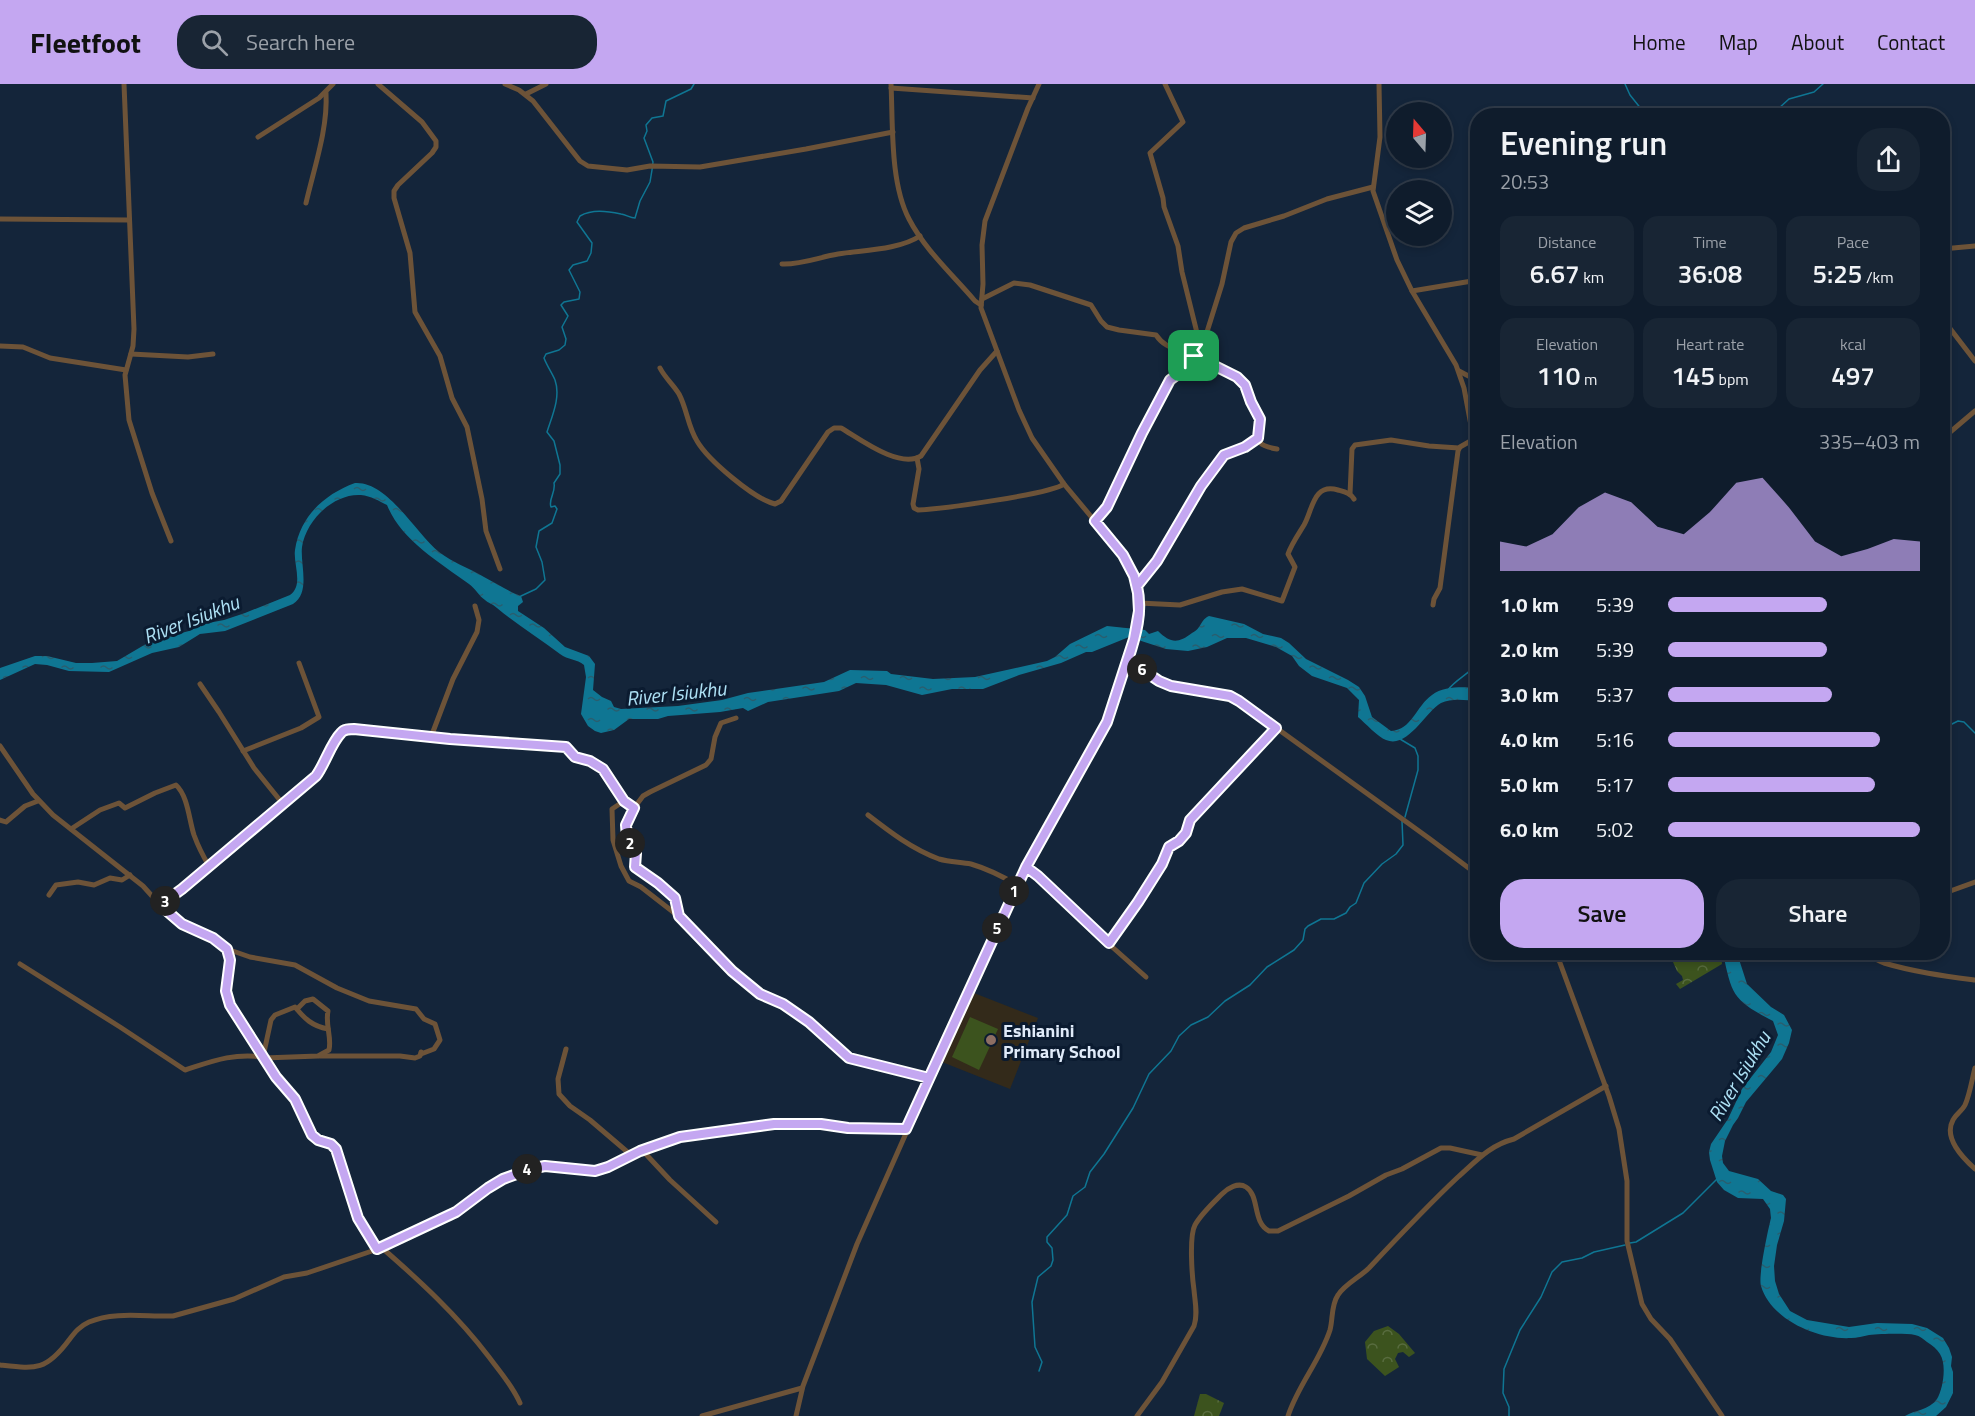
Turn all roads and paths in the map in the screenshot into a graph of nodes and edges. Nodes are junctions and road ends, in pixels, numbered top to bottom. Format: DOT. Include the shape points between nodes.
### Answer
graph roads {
  1 [pos="124,84"];
  2 [pos="333,84"];
  3 [pos="378,84"];
  4 [pos="505,84"];
  5 [pos="546,84"];
  6 [pos="1040,84"];
  7 [pos="1165,84"];
  8 [pos="1379,84"];
  9 [pos="891,86"];
  10 [pos="326,93"];
  11 [pos="526,94"];
  12 [pos="1033,98"];
  13 [pos="893,132"];
  14 [pos="258,136"];
  15 [pos="1373,187"];
  16 [pos="306,203"];
  17 [pos="0,219"];
  18 [pos="129,220"];
  19 [pos="920,236"];
  20 [pos="1975,246"];
  21 [pos="1950,248"];
  22 [pos="782,264"];
  23 [pos="1470,281"];
  24 [pos="1412,291"];
  25 [pos="981,302"];
  26 [pos="1950,329"];
  27 [pos="1200,345"];
  28 [pos="0,346"];
  29 [pos="997,351"];
  30 [pos="131,354"];
  31 [pos="213,354"];
  32 [pos="1193,356"];
  33 [pos="1975,362"];
  34 [pos="660,368"];
  35 [pos="126,370"];
  36 [pos="1459,371"];
  37 [pos="1470,377"];
  38 [pos="1975,411"];
  39 [pos="1470,418"];
  40 [pos="1950,432"];
  41 [pos="1258,438"];
  42 [pos="1470,442"];
  43 [pos="1459,448"];
  44 [pos="1277,449"];
  45 [pos="917,458"];
  46 [pos="1064,484"];
  47 [pos="1095,521"];
  48 [pos="171,541"];
  49 [pos="500,569"];
  50 [pos="1137,586"];
  51 [pos="1139,603"];
  52 [pos="1433,605"];
  53 [pos="475,606"];
  54 [pos="1128,660"];
  55 [pos="299,663"];
  56 [pos="200,684"];
  57 [pos="736,718"];
  58 [pos="1276,728"];
  59 [pos="431,737"];
  60 [pos="0,746"];
  61 [pos="243,751"];
  62 [pos="38,801"];
  63 [pos="624,801"];
  64 [pos="283,804"];
  65 [pos="634,808"];
  66 [pos="868,815"];
  67 [pos="0,820"];
  68 [pos="70,829"];
  69 [pos="209,866"];
  70 [pos="1026,867"];
  71 [pos="1470,870"];
  72 [pos="129,875"];
  73 [pos="1975,882"];
  74 [pos="1017,885"];
  75 [pos="1950,891"];
  76 [pos="49,895"];
  77 [pos="160,905"];
  78 [pos="679,916"];
  79 [pos="1109,943"];
  80 [pos="227,949"];
  81 [pos="240,954"];
  82 [pos="230,960"];
  83 [pos="1559,960"];
  84 [pos="1878,960"];
  85 [pos="20,964"];
  86 [pos="1146,977"];
  87 [pos="1975,980"];
  88 [pos="297,1009"];
  89 [pos="328,1029"];
  90 [pos="566,1049"];
  91 [pos="313,1056"];
  92 [pos="263,1058"];
  93 [pos="1975,1068"];
  94 [pos="929,1078"];
  95 [pos="1606,1086"];
  96 [pos="906,1129"];
  97 [pos="642,1150"];
  98 [pos="632,1155"];
  99 [pos="1482,1155"];
  100 [pos="1975,1169"];
  101 [pos="716,1222"];
  102 [pos="379,1248"];
  103 [pos="0,1365"];
  104 [pos="802,1388"];
  105 [pos="520,1403"];
  106 [pos="702,1416"];
  107 [pos="796,1416"];
  108 [pos="1137,1416"];
  109 [pos="1288,1416"];
  110 [pos="1722,1416"];
  1 -- 18 [label="street"];
  2 -- 10 [label="street"];
  3 -- 49 [label="street" via="422,122 436,141 432,153 398,185 394,198 410,253 414,308 440,356 452,398 467,427 488,538"];
  4 -- 11 [label="street"];
  5 -- 11 [label="street"];
  6 -- 12 [label="street"];
  7 -- 27 [label="street" via="1183,122 1150,153 1178,246"];
  8 -- 15 [label="street" via="1380,137"];
  9 -- 12 [label="street"];
  9 -- 13 [label="street"];
  10 -- 14 [label="street"];
  10 -- 16 [label="street"];
  11 -- 13 [label="street" via="584,164 629,171 653,166 706,166"];
  12 -- 25 [label="street" via="985,220"];
  13 -- 19 [label="street" via="901,200"];
  15 -- 24 [label="street" via="1397,260"];
  15 -- 27 [label="street" via="1312,204 1236,233"];
  17 -- 18 [label="street"];
  18 -- 30 [label="street" via="134,329"];
  19 -- 22 [label="street" via="898,246"];
  19 -- 25 [label="street" via="975,301"];
  20 -- 21 [label="street"];
  23 -- 24 [label="street"];
  24 -- 36 [label="street"];
  25 -- 29 [label="street"];
  25 -- 32 [label="street" via="1014,284 1030,285 1090,305 1107,327 1155,335 1161,343"];
  26 -- 33 [label="street"];
  27 -- 32 [label="street"];
  28 -- 35 [label="street" via="23,347 50,358"];
  29 -- 45 [label="street"];
  29 -- 46 [label="street" via="1026,427"];
  30 -- 31 [label="street"];
  30 -- 35 [label="street"];
  32 -- 41 [label="street" via="1237,377 1245,385 1260,419"];
  32 -- 47 [label="street" via="1170,380 1107,507"];
  34 -- 45 [label="street" via="679,394 693,434 706,453 771,503 782,501 834,428 841,428 886,453 904,459"];
  35 -- 48 [label="street" via="130,425"];
  36 -- 37 [label="street"];
  36 -- 39 [label="street"];
  38 -- 40 [label="street"];
  41 -- 44 [label="street" via="1265,447"];
  41 -- 50 [label="street" via="1224,455"];
  42 -- 43 [label="street"];
  43 -- 51 [label="street" via="1391,440 1355,445 1352,497 1329,488 1316,497 1288,554 1295,567 1282,601 1242,590 1180,605"];
  43 -- 52 [label="street" via="1440,588"];
  45 -- 46 [label="street" via="913,504 918,510 1041,492"];
  46 -- 47 [label="street"];
  47 -- 50 [label="street" via="1126,560"];
  50 -- 51 [label="street"];
  51 -- 54 [label="street"];
  53 -- 59 [label="street" via="477,632 453,679"];
  54 -- 58 [label="street" via="1171,686 1230,696"];
  54 -- 70 [label="street" via="1105,726"];
  55 -- 61 [label="street" via="319,717 301,729"];
  56 -- 61 [label="street"];
  57 -- 65 [label="street" via="722,723 706,765 643,796"];
  58 -- 71 [label="street"];
  58 -- 79 [label="street" via="1190,820 1183,837 1169,847 1162,864"];
  59 -- 63 [label="street" via="566,747 575,757 603,769"];
  59 -- 64 [label="street" via="345,730 316,776"];
  60 -- 62 [label="street"];
  61 -- 64 [label="street"];
  62 -- 67 [label="street" via="6,822"];
  62 -- 68 [label="street"];
  63 -- 65 [label="street"];
  63 -- 78 [label="street" via="612,809 613,840 621,866 629,881"];
  64 -- 69 [label="street"];
  65 -- 78 [label="street" via="626,825 627,837 636,853 635,867 675,898"];
  66 -- 74 [label="street" via="928,854 984,868"];
  68 -- 69 [label="street" via="106,807 119,803 125,808 176,785"];
  68 -- 72 [label="street"];
  69 -- 77 [label="street"];
  70 -- 74 [label="street"];
  70 -- 79 [label="street"];
  72 -- 76 [label="street" via="94,885 56,885"];
  72 -- 77 [label="street"];
  73 -- 75 [label="street"];
  74 -- 94 [label="street"];
  77 -- 80 [label="street" via="182,924"];
  78 -- 94 [label="street" via="746,983 794,1011 849,1058"];
  79 -- 86 [label="street"];
  80 -- 81 [label="street"];
  80 -- 82 [label="street"];
  81 -- 82 [label="street"];
  81 -- 91 [label="street" via="295,965 369,1001 416,1009 435,1024 440,1040 434,1049 421,1051 415,1058"];
  82 -- 92 [label="street" via="228,998"];
  83 -- 95 [label="street"];
  84 -- 87 [label="street"];
  85 -- 92 [label="street" via="185,1070 244,1055"];
  88 -- 89 [label="street" via="308,1022"];
  88 -- 89 [label="street" via="313,999 327,1011"];
  88 -- 92 [label="street" via="275,1014"];
  89 -- 91 [label="street" via="329,1050"];
  90 -- 98 [label="street" via="558,1079 559,1094"];
  91 -- 92 [label="street"];
  92 -- 102 [label="street" via="295,1099 312,1135 336,1149 358,1218"];
  93 -- 100 [label="street" via="1964,1105 1950,1128 1954,1143"];
  94 -- 96 [label="street"];
  95 -- 99 [label="street"];
  95 -- 110 [label="street" via="1623,1146 1626,1241 1642,1304"];
  96 -- 97 [label="street" via="774,1124 680,1137"];
  96 -- 104 [label="street"];
  97 -- 98 [label="street"];
  97 -- 101 [label="street"];
  98 -- 102 [label="street" via="595,1171 545,1166 518,1172 456,1212"];
  99 -- 108 [label="street" via="1441,1148 1278,1231 1261,1225 1246,1187 1227,1189 1194,1228 1194,1326"];
  99 -- 109 [label="street" via="1338,1295 1325,1345"];
  102 -- 103 [label="street" via="183,1314 94,1320 79,1327 60,1353 44,1365"];
  102 -- 105 [label="street" via="444,1303 509,1382"];
  104 -- 106 [label="street"];
  104 -- 107 [label="street"];
}
